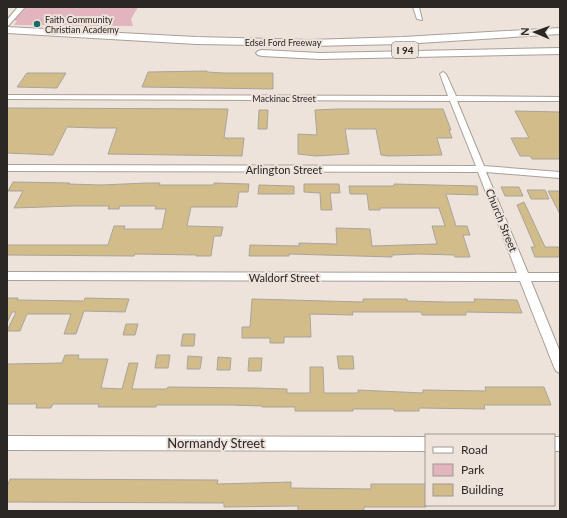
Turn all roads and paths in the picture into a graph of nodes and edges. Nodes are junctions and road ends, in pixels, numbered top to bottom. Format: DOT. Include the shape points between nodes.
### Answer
graph roads {
  1 [pos="22,7"];
  2 [pos="416,7"];
  3 [pos="420,19"];
  4 [pos="8,25"];
  5 [pos="560,25"];
  6 [pos="560,31"];
  7 [pos="7,40"];
  8 [pos="560,41"];
  9 [pos="311,43"];
  10 [pos="560,51"];
  11 [pos="249,52"];
  12 [pos="443,74"];
  13 [pos="7,97"];
  14 [pos="453,99"];
  15 [pos="560,99"];
  16 [pos="7,168"];
  17 [pos="482,169"];
  18 [pos="560,175"];
  19 [pos="7,276"];
  20 [pos="525,277"];
  21 [pos="560,277"];
  22 [pos="560,367"];
  23 [pos="7,443"];
  24 [pos="425,444"];
  1 -- 4 [label="street"];
  2 -- 3 [label="street"];
  4 -- 9 [label="highway, Edsel Ford Freeway / I 94" via="225,41"];
  5 -- 9 [label="highway"];
  6 -- 9 [label="highway, Edsel Ford Freeway / I 94" via="418,40"];
  7 -- 11 [label="highway, Edsel Ford Freeway / I 94"];
  8 -- 11 [label="highway, Edsel Ford Freeway / I 94" via="396,51"];
  10 -- 11 [label="highway" via="320,56"];
  12 -- 14 [label="street, Church Street"];
  13 -- 14 [label="street, Mackinac Street"];
  14 -- 15 [label="street, Mackinac Street"];
  14 -- 17 [label="street, Church Street"];
  16 -- 17 [label="street, Arlington Street"];
  17 -- 18 [label="street, Arlington Street"];
  17 -- 20 [label="street, Church Street"];
  19 -- 20 [label="street, Waldorf Street"];
  20 -- 21 [label="street, Waldorf Street"];
  20 -- 22 [label="street, Church Street"];
  23 -- 24 [label="street, Normandy Street"];
}
